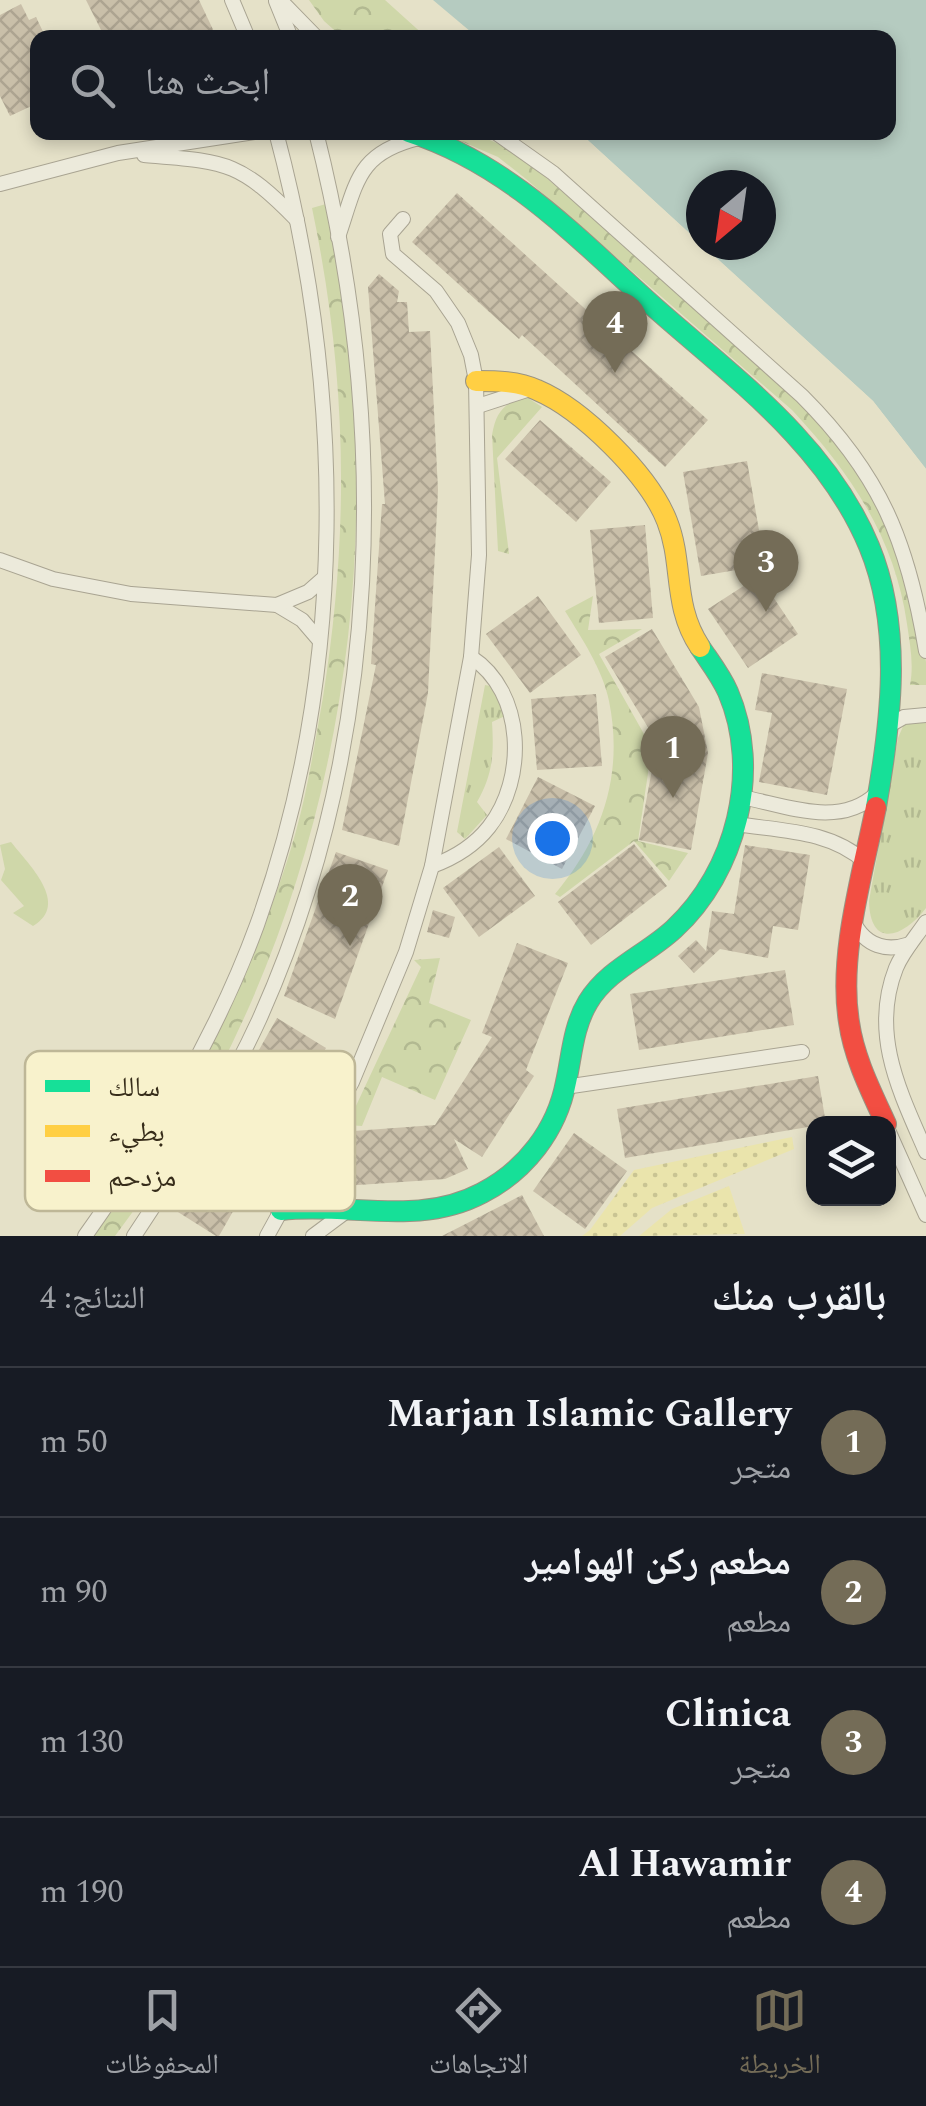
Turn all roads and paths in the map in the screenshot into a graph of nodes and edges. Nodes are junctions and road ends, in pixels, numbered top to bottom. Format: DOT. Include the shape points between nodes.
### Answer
graph roads {
  1 [pos="232,0"];
  2 [pos="278,0"];
  3 [pos="245,30"];
  4 [pos="288,30"];
  5 [pos="310,30"];
  6 [pos="202,140"];
  7 [pos="278,140"];
  8 [pos="318,140"];
  9 [pos="403,140"];
  10 [pos="433,140"];
  11 [pos="506,140"];
  12 [pos="118,153"];
  13 [pos="0,184"];
  14 [pos="403,219"];
  15 [pos="298,221"];
  16 [pos="338,238"];
  17 [pos="476,381"];
  18 [pos="533,388"];
  19 [pos="478,406"];
  20 [pos="0,560"];
  21 [pos="325,578"];
  22 [pos="278,605"];
  23 [pos="320,642"];
  24 [pos="926,650"];
  25 [pos="471,657"];
  26 [pos="926,715"];
  27 [pos="888,726"];
  28 [pos="876,794"];
  29 [pos="741,796"];
  30 [pos="736,824"];
  31 [pos="864,862"];
  32 [pos="432,866"];
  33 [pos="926,922"];
  34 [pos="854,923"];
  35 [pos="911,943"];
  36 [pos="886,1034"];
  37 [pos="852,1037"];
  38 [pos="200,1051"];
  39 [pos="242,1051"];
  40 [pos="802,1052"];
  41 [pos="355,1075"];
  42 [pos="565,1087"];
  43 [pos="883,1116"];
  44 [pos="896,1147"];
  45 [pos="926,1152"];
  46 [pos="102,1211"];
  47 [pos="150,1211"];
  48 [pos="280,1211"];
  49 [pos="347,1211"];
  50 [pos="355,1211"];
  51 [pos="926,1215"];
  52 [pos="85,1236"];
  53 [pos="134,1236"];
  54 [pos="267,1236"];
  55 [pos="313,1236"];
  1 -- 3 [label="street"];
  2 -- 4 [label="street"];
  2 -- 5 [label="street"];
  6 -- 12 [label="street"];
  7 -- 15 [label="street"];
  8 -- 16 [label="street"];
  9 -- 16 [label="street" via="369,162"];
  10 -- 27 [label="street" via="504,175 818,462 852,510 878,574 891,642"];
  11 -- 24 [label="street" via="553,173 839,435 896,530"];
  12 -- 13 [label="street"];
  12 -- 15 [label="street" via="226,165 252,178"];
  14 -- 17 [label="street" via="390,234 393,254 448,306 466,338"];
  15 -- 21 [label="street" via="324,414"];
  16 -- 39 [label="street" via="357,360 365,517 355,672 338,774 299,920"];
  17 -- 18 [label="street"];
  17 -- 19 [label="street"];
  18 -- 19 [label="street"];
  18 -- 29 [label="street" via="628,463 660,503 682,610 720,676 736,720"];
  19 -- 25 [label="street" via="479,556"];
  20 -- 22 [label="street" via="132,594"];
  21 -- 22 [label="street"];
  21 -- 23 [label="street"];
  22 -- 23 [label="street"];
  23 -- 38 [label="street" via="277,862 230,992"];
  25 -- 32 [label="street"];
  25 -- 32 [label="street" via="506,699 513,773 487,830"];
  26 -- 27 [label="street" via="904,716"];
  27 -- 28 [label="street"];
  28 -- 29 [label="street" via="840,814"];
  28 -- 31 [label="street"];
  29 -- 30 [label="street"];
  30 -- 31 [label="street" via="825,838"];
  30 -- 42 [label="street" via="696,905 610,974 588,1002 572,1037"];
  31 -- 34 [label="street"];
  32 -- 41 [label="street" via="406,952"];
  33 -- 35 [label="street"];
  34 -- 35 [label="street" via="873,944"];
  34 -- 37 [label="street" via="846,987"];
  35 -- 36 [label="street" via="892,982"];
  36 -- 37 [label="street"];
  36 -- 45 [label="street" via="895,1080"];
  37 -- 43 [label="street"];
  40 -- 42 [label="street"];
  42 -- 50 [label="street" via="549,1131 498,1184 422,1214"];
  44 -- 51 [label="street"];
  46 -- 52 [label="street"];
  47 -- 53 [label="street"];
  48 -- 54 [label="street"];
  49 -- 55 [label="street"];
}
